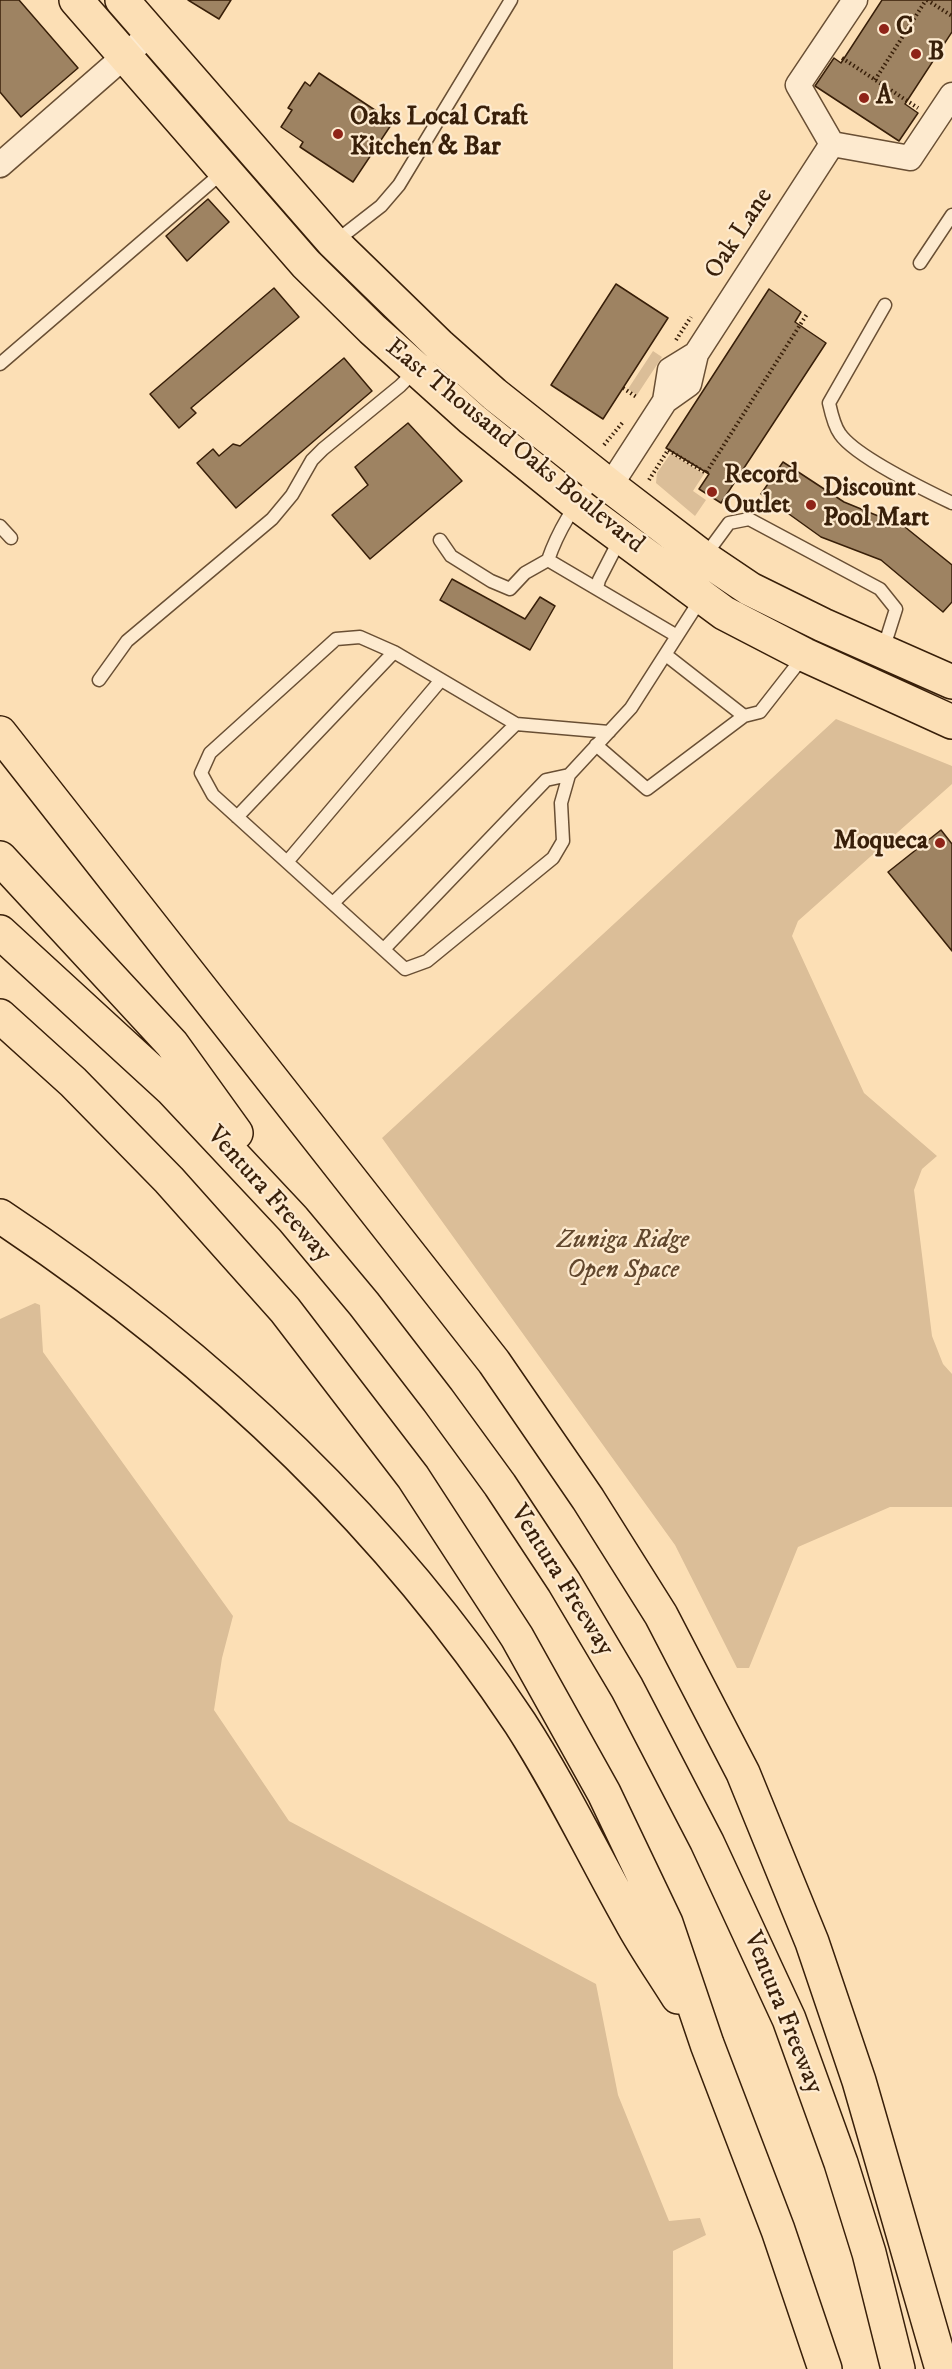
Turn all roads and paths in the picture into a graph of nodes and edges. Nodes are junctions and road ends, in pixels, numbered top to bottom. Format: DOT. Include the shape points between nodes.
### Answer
graph roads {
  1 [pos="76,0"];
  2 [pos="122,0"];
  3 [pos="511,0"];
  4 [pos="855,0"];
  5 [pos="926,0"];
  6 [pos="952,16"];
  7 [pos="151,33"];
  8 [pos="836,54"];
  9 [pos="125,56"];
  10 [pos="875,80"];
  11 [pos="952,95"];
  12 [pos="924,112"];
  13 [pos="832,144"];
  14 [pos="0,165"];
  15 [pos="225,170"];
  16 [pos="952,215"];
  17 [pos="320,253"];
  18 [pos="920,263"];
  19 [pos="885,305"];
  20 [pos="807,314"];
  21 [pos="428,357"];
  22 [pos="0,364"];
  23 [pos="623,388"];
  24 [pos="638,398"];
  25 [pos="604,481"];
  26 [pos="576,502"];
  27 [pos="952,503"];
  28 [pos="635,515"];
  29 [pos="0,526"];
  30 [pos="11,538"];
  31 [pos="440,540"];
  32 [pos="548,560"];
  33 [pos="709,579"];
  34 [pos="597,588"];
  35 [pos="676,636"];
  36 [pos="814,640"];
  37 [pos="883,651"];
  38 [pos="394,652"];
  39 [pos="666,655"];
  40 [pos="951,679"];
  41 [pos="99,680"];
  42 [pos="441,680"];
  43 [pos="744,716"];
  44 [pos="952,722"];
  45 [pos="516,724"];
  46 [pos="609,732"];
  47 [pos="0,733"];
  48 [pos="596,745"];
  49 [pos="569,775"];
  50 [pos="237,817"];
  51 [pos="0,858"];
  52 [pos="287,862"];
  53 [pos="333,903"];
  54 [pos="0,932"];
  55 [pos="384,949"];
  56 [pos="0,1016"];
  57 [pos="0,1216"];
  58 [pos="293,1219"];
  59 [pos="707,2044"];
  60 [pos="825,2369"];
  61 [pos="898,2369"];
  62 [pos="942,2369"];
  1 -- 9 [label="main road, East Thousand Oaks Boulevard"];
  2 -- 7 [label="main road, East Thousand Oaks Boulevard"];
  3 -- 17 [label="lane" via="399,184 381,206"];
  4 -- 13 [label="street" via="798,85"];
  5 -- 6 [label="path"];
  5 -- 10 [label="path"];
  7 -- 9 [label="street"];
  7 -- 17 [label="main road, East Thousand Oaks Boulevard"];
  8 -- 10 [label="path"];
  9 -- 14 [label="street"];
  9 -- 15 [label="main road, East Thousand Oaks Boulevard"];
  10 -- 12 [label="path"];
  11 -- 13 [label="street" via="910,158"];
  13 -- 25 [label="street, Oak Lane" via="696,354 670,370 665,401"];
  15 -- 17 [label="main road, East Thousand Oaks Boulevard"];
  15 -- 22 [label="lane"];
  16 -- 18 [label="lane"];
  17 -- 21 [label="main road, East Thousand Oaks Boulevard"];
  19 -- 27 [label="lane" via="829,403 831,413 839,434 860,453"];
  20 -- 28 [label="path" via="706,473 668,450 653,470"];
  21 -- 25 [label="main road, East Thousand Oaks Boulevard" via="494,393"];
  21 -- 26 [label="main road, East Thousand Oaks Boulevard" via="472,419"];
  21 -- 41 [label="lane" via="400,386 323,448 272,519 127,641"];
  23 -- 24 [label="path"];
  25 -- 26 [label="lane"];
  25 -- 28 [label="main road, East Thousand Oaks Boulevard"];
  26 -- 28 [label="main road, East Thousand Oaks Boulevard"];
  26 -- 32 [label="lane"];
  28 -- 33 [label="main road, East Thousand Oaks Boulevard"];
  28 -- 34 [label="lane"];
  29 -- 30 [label="lane"];
  31 -- 32 [label="lane" via="451,556 510,589 525,573"];
  32 -- 34 [label="lane"];
  33 -- 35 [label="lane"];
  33 -- 36 [label="main road, East Thousand Oaks Boulevard" via="750,589"];
  33 -- 37 [label="lane" via="729,523 749,519 880,590 896,609"];
  34 -- 35 [label="lane"];
  35 -- 39 [label="lane"];
  36 -- 37 [label="main road, East Thousand Oaks Boulevard"];
  36 -- 43 [label="lane" via="760,712"];
  36 -- 44 [label="main road, East Thousand Oaks Boulevard"];
  37 -- 40 [label="main road, East Thousand Oaks Boulevard"];
  38 -- 42 [label="lane"];
  38 -- 50 [label="lane"];
  38 -- 50 [label="lane" via="360,637 336,639 210,753 201,773 213,795"];
  39 -- 43 [label="lane"];
  39 -- 46 [label="lane"];
  42 -- 45 [label="lane"];
  42 -- 52 [label="lane"];
  43 -- 48 [label="lane" via="647,789"];
  45 -- 46 [label="lane"];
  45 -- 53 [label="lane"];
  46 -- 48 [label="lane"];
  47 -- 62 [label="main road" via="494,1362 661,1615 743,1773 812,1942 859,2081"];
  48 -- 49 [label="lane"];
  49 -- 55 [label="lane" via="546,780"];
  49 -- 55 [label="lane" via="561,803 563,841 553,858 427,961 405,969"];
  50 -- 52 [label="lane"];
  51 -- 58 [label="main road" via="172,1044"];
  52 -- 53 [label="lane"];
  53 -- 55 [label="lane"];
  54 -- 58 [label="main road, Ventura Freeway" via="171,1089"];
  56 -- 59 [label="main road" via="73,1082 170,1180 285,1310 413,1477 517,1637 604,1792 666,1923"];
  57 -- 59 [label="main road" via="120,1300 202,1366 265,1422 395,1557 456,1632 521,1724 633,1926"];
  58 -- 61 [label="main road, Ventura Freeway" via="364,1304 500,1485 633,1698 707,1842 789,2019 870,2253"];
  59 -- 60 [label="main road" via="778,2230"];
}
